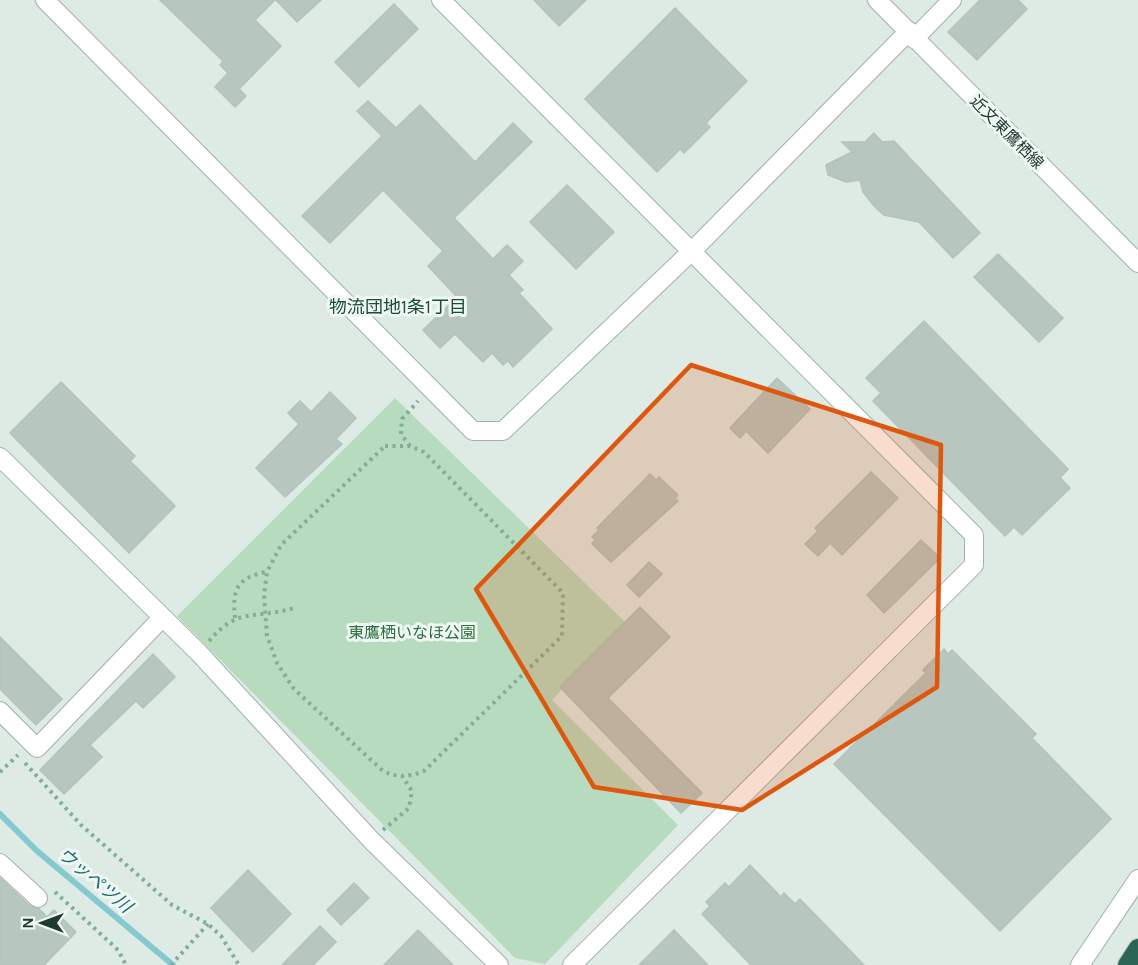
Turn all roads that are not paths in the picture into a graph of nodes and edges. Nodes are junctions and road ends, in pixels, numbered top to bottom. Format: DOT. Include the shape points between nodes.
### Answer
graph roads {
  1 [pos="45,0"];
  2 [pos="441,0"];
  3 [pos="877,0"];
  4 [pos="952,0"];
  5 [pos="911,35"];
  6 [pos="692,250"];
  7 [pos="1138,263"];
  8 [pos="0,456"];
  9 [pos="161,619"];
  10 [pos="0,711"];
  11 [pos="0,863"];
  12 [pos="1138,879"];
  13 [pos="45,894"];
  14 [pos="1138,948"];
  15 [pos="499,965"];
  16 [pos="572,965"];
  17 [pos="1080,965"];
  18 [pos="1126,965"];
  1 -- 6 [label="street" via="473,431 503,431"];
  2 -- 6 [label="street"];
  3 -- 5 [label="street, 近文東鷹栖線"];
  4 -- 5 [label="street"];
  5 -- 6 [label="street"];
  5 -- 7 [label="street, 近文東鷹栖線"];
  6 -- 16 [label="street" via="974,535 975,565"];
  8 -- 9 [label="street"];
  9 -- 10 [label="street" via="37,748"];
  9 -- 15 [label="street" via="199,653 372,841"];
  11 -- 13 [label="street"];
  12 -- 17 [label="street"];
  14 -- 18 [label="highway"];
}
